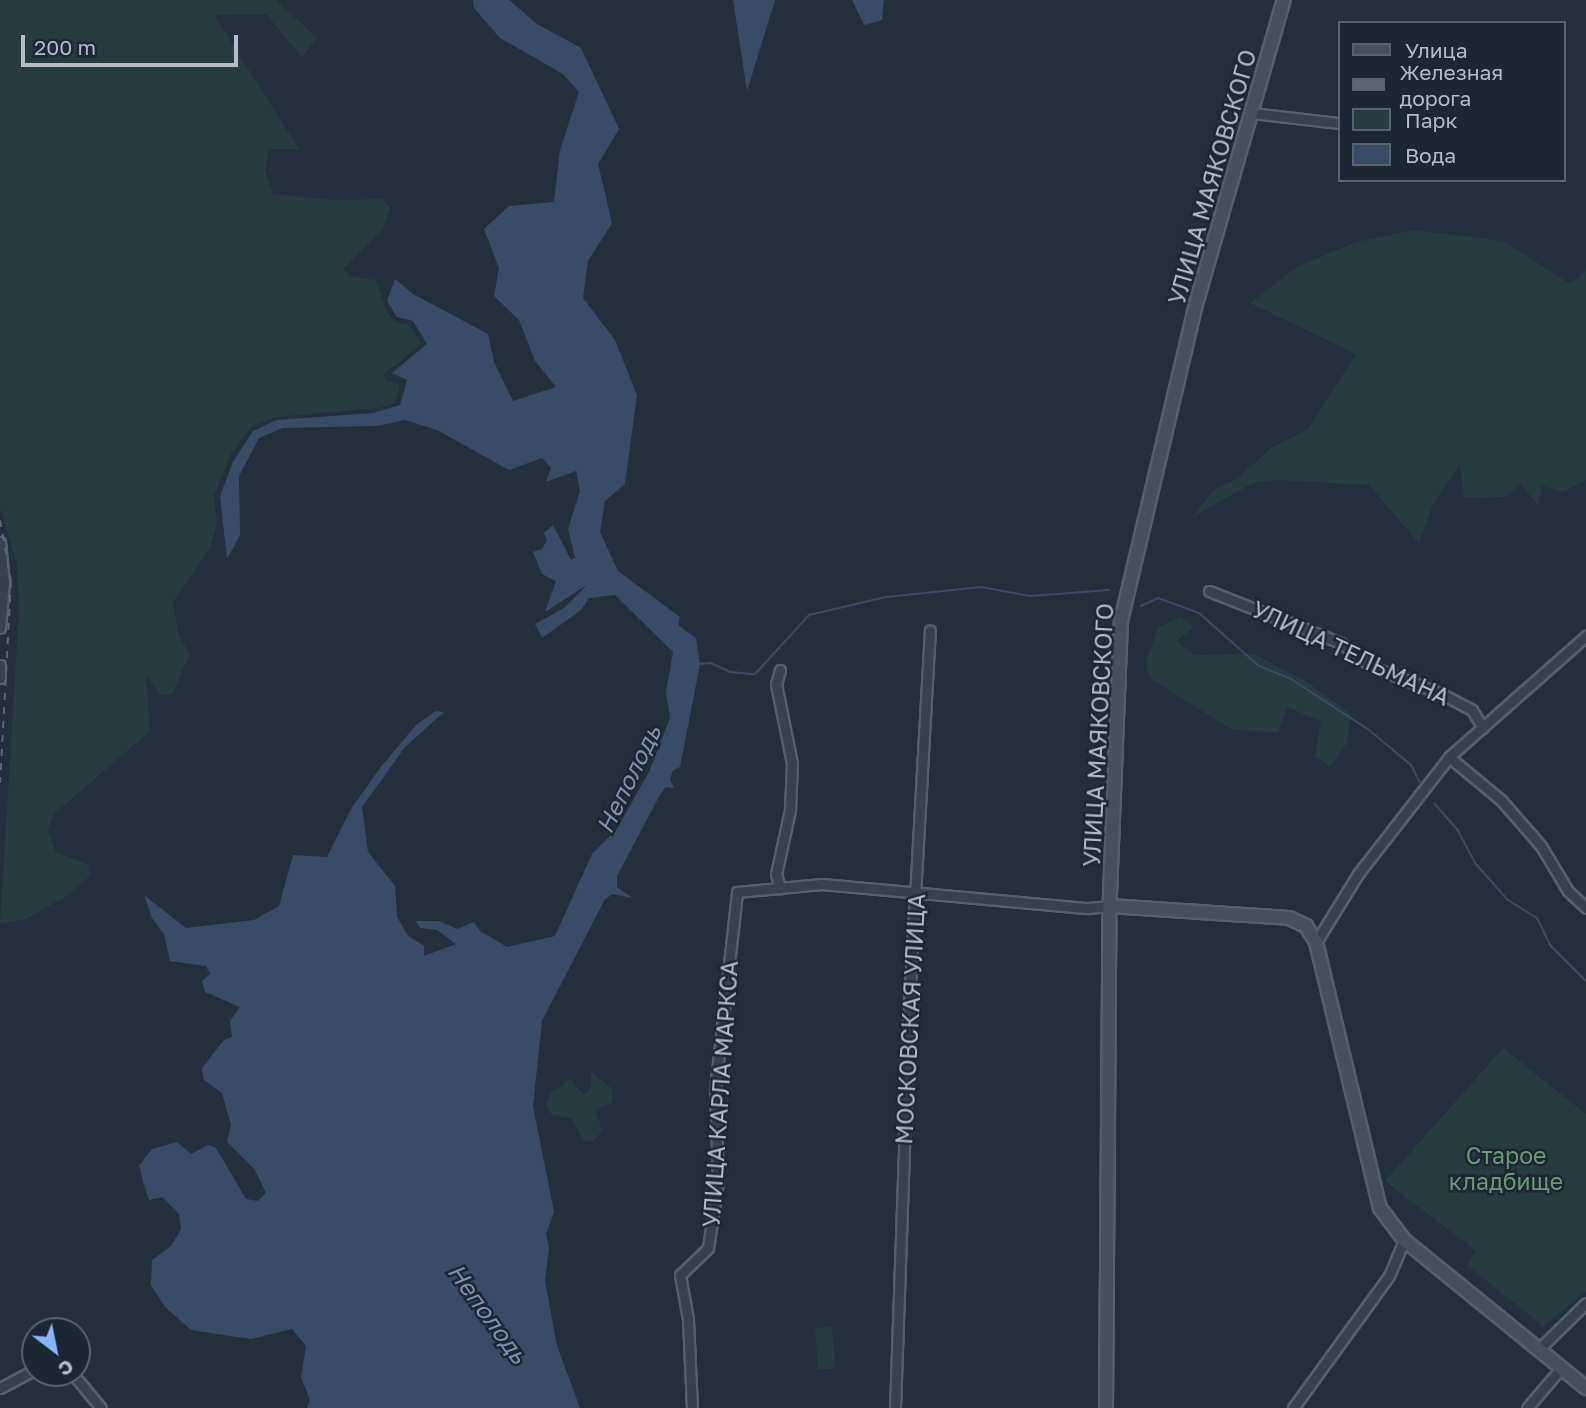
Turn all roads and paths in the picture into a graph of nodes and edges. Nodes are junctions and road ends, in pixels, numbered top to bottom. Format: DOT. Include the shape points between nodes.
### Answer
graph roads {
  1 [pos="1284,0"];
  2 [pos="1252,113"];
  3 [pos="1338,123"];
  4 [pos="0,542"];
  5 [pos="1209,591"];
  6 [pos="0,628"];
  7 [pos="930,631"];
  8 [pos="1586,636"];
  9 [pos="0,665"];
  10 [pos="779,670"];
  11 [pos="0,678"];
  12 [pos="1483,728"];
  13 [pos="1449,757"];
  14 [pos="780,888"];
  15 [pos="916,893"];
  16 [pos="1110,906"];
  17 [pos="1586,908"];
  18 [pos="1317,942"];
  19 [pos="1404,1240"];
  20 [pos="1586,1303"];
  21 [pos="1540,1348"];
  22 [pos="1562,1367"];
  23 [pos="21,1377"];
  24 [pos="84,1387"];
  25 [pos="0,1388"];
  26 [pos="1586,1388"];
  27 [pos="101,1408"];
  28 [pos="692,1408"];
  29 [pos="895,1408"];
  30 [pos="1106,1408"];
  31 [pos="1293,1408"];
  32 [pos="1527,1408"];
  1 -- 2 [label="street, УЛИЦА МАЯКОВСКОГО"];
  2 -- 3 [label="street"];
  2 -- 16 [label="street, УЛИЦА МАЯКОВСКОГО" via="1196,304 1121,621"];
  4 -- 6 [label="street" via="4,583"];
  5 -- 12 [label="street, УЛИЦА ТЕЛЬМАНА" via="1341,643 1370,666 1472,710"];
  7 -- 15 [label="street, МОСКОВСКАЯ УЛИЦА"];
  8 -- 12 [label="street"];
  9 -- 11 [label="street"];
  10 -- 14 [label="street" via="776,684 792,763 790,810 776,874"];
  12 -- 13 [label="street"];
  13 -- 17 [label="street" via="1502,800 1541,846 1568,891"];
  13 -- 18 [label="street" via="1358,874"];
  14 -- 15 [label="street" via="822,884"];
  14 -- 28 [label="street, УЛИЦА КАРЛА МАРКСА" via="737,892 715,1089 716,1196 708,1248 680,1275 688,1319"];
  15 -- 16 [label="street"];
  15 -- 29 [label="street, МОСКОВСКАЯ УЛИЦА"];
  16 -- 18 [label="street" via="1289,918 1306,926"];
  16 -- 30 [label="street, УЛИЦА МАЯКОВСКОГО"];
  18 -- 19 [label="street" via="1380,1208"];
  19 -- 21 [label="street"];
  19 -- 31 [label="street" via="1389,1276"];
  20 -- 21 [label="street"];
  21 -- 22 [label="street"];
  22 -- 26 [label="street"];
  22 -- 32 [label="street"];
  23 -- 25 [label="street"];
  24 -- 27 [label="street"];
}
